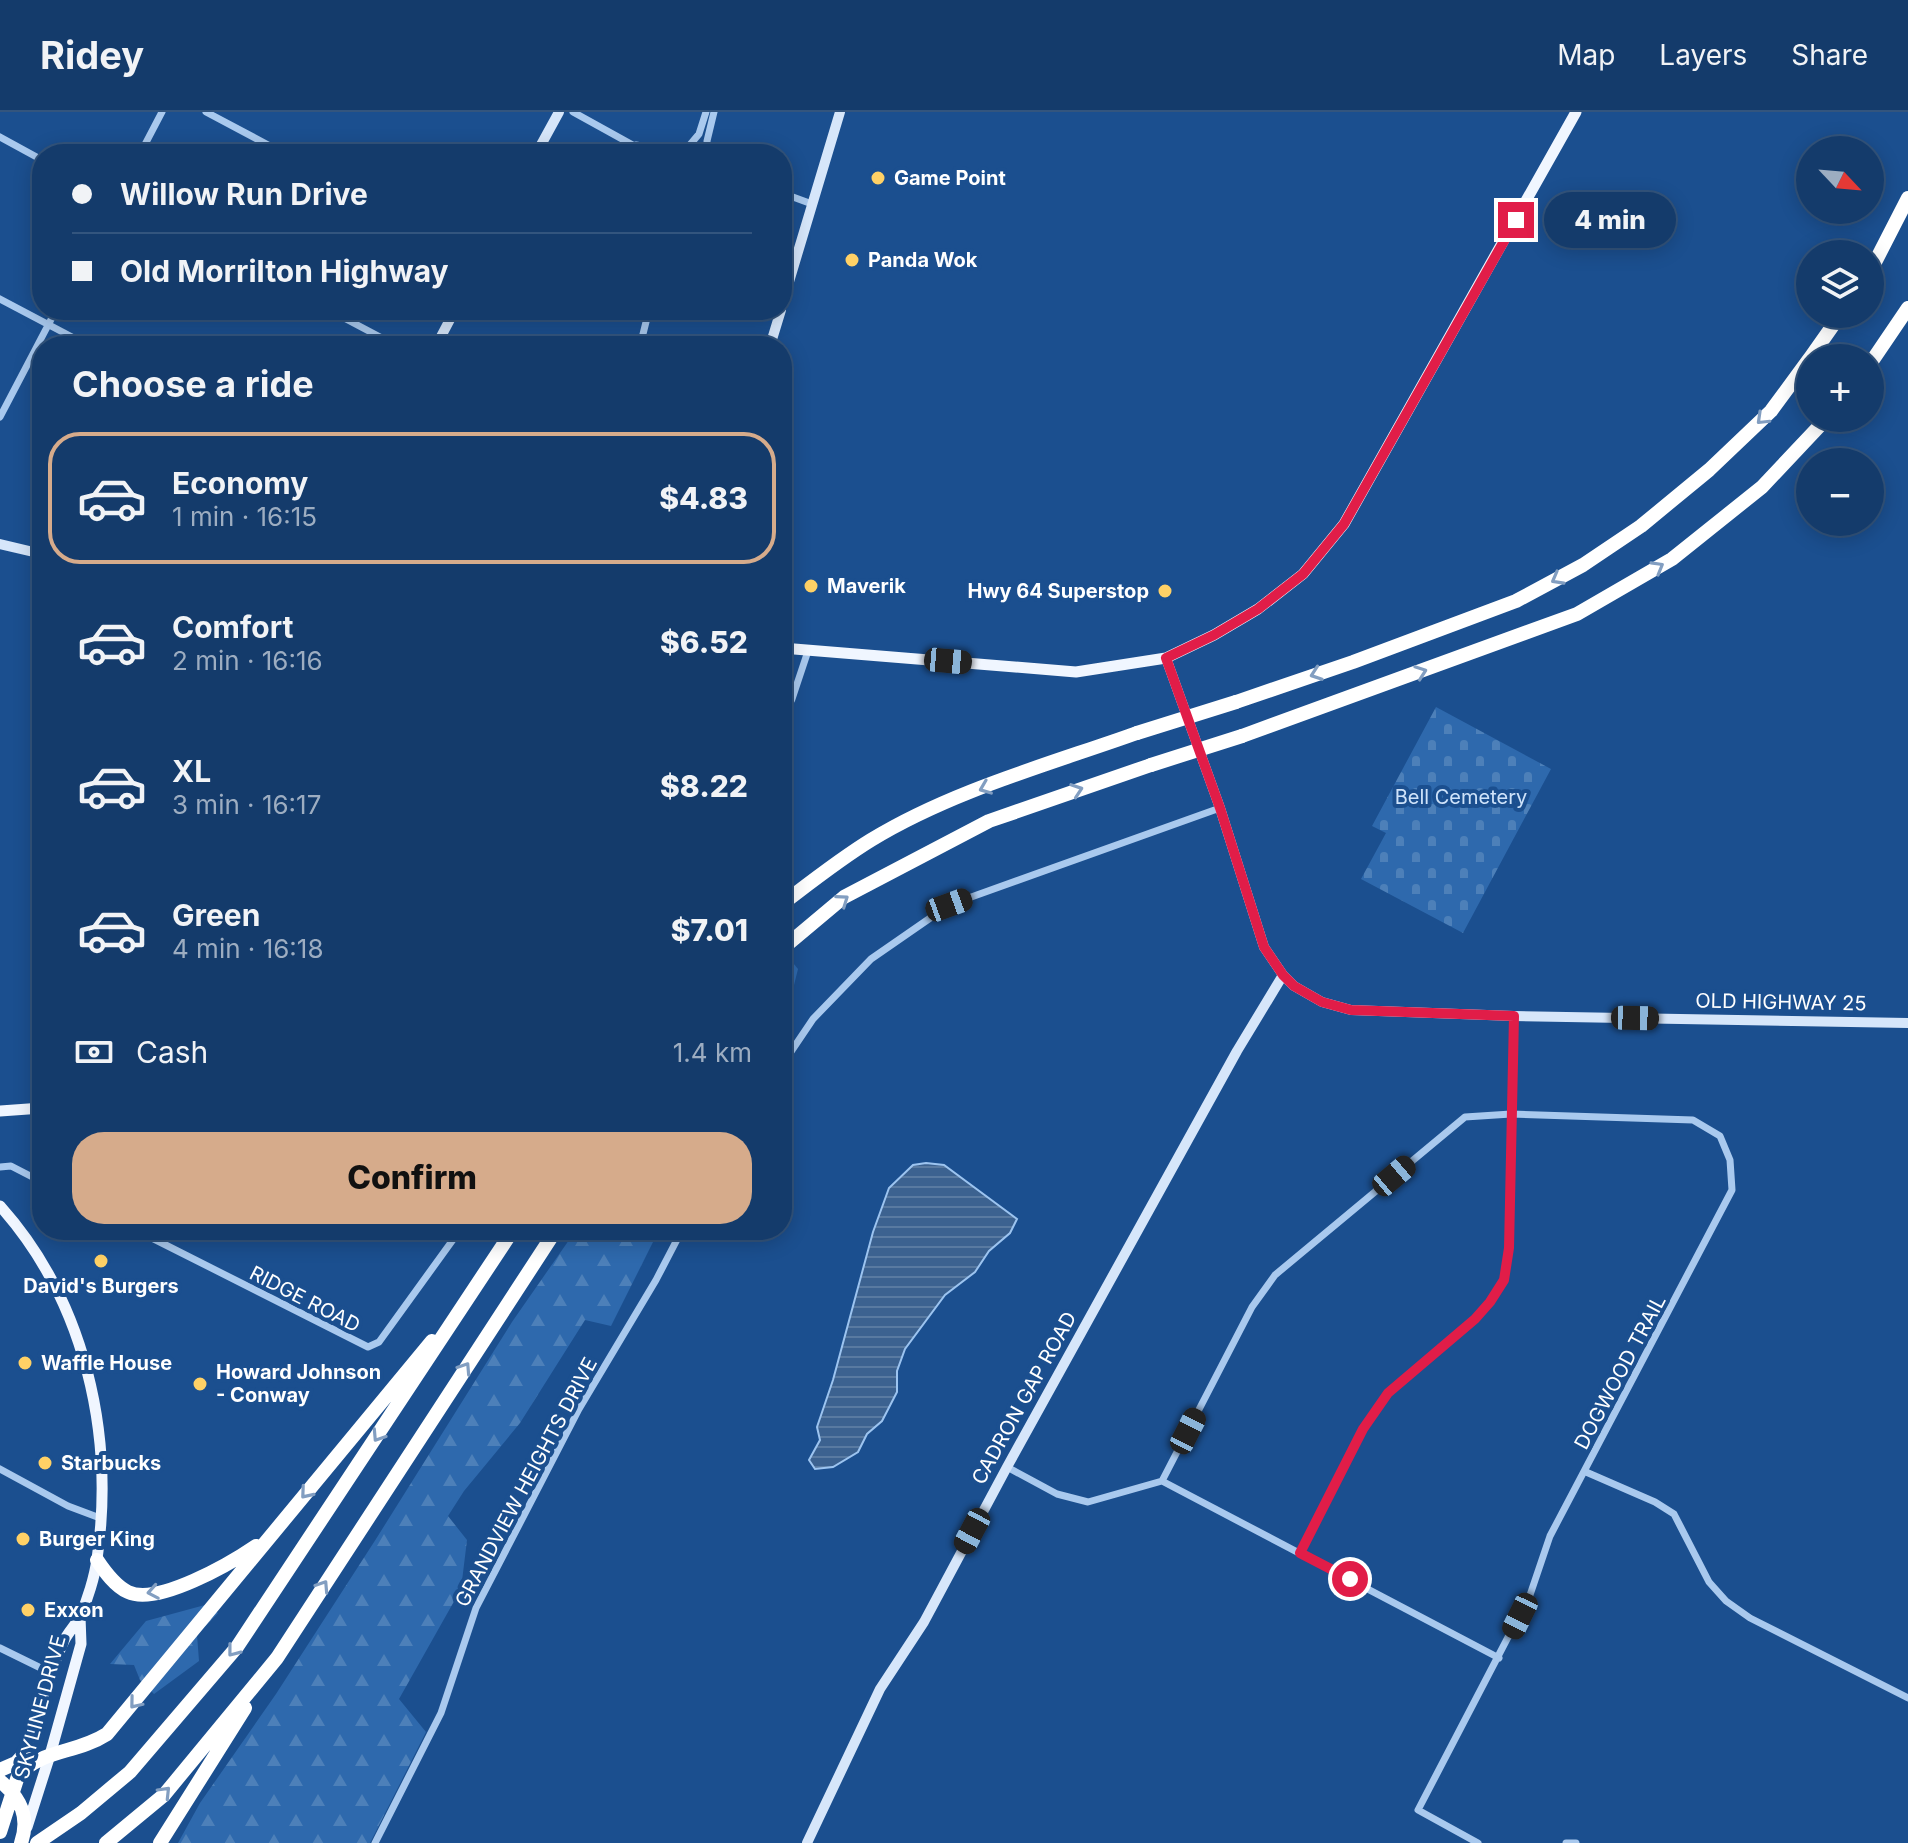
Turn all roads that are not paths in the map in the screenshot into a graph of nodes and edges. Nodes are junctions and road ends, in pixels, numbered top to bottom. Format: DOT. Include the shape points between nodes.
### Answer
graph roads {
  1 [pos="162,112"];
  2 [pos="206,112"];
  3 [pos="559,112"];
  4 [pos="573,112"];
  5 [pos="706,112"];
  6 [pos="714,112"];
  7 [pos="840,112"];
  8 [pos="1576,112"];
  9 [pos="0,137"];
  10 [pos="145,144"];
  11 [pos="266,144"];
  12 [pos="541,144"];
  13 [pos="634,144"];
  14 [pos="690,144"];
  15 [pos="707,144"];
  16 [pos="32,155"];
  17 [pos="792,197"];
  18 [pos="1908,198"];
  19 [pos="812,204"];
  20 [pos="1908,208"];
  21 [pos="1884,245"];
  22 [pos="1884,248"];
  23 [pos="792,271"];
  24 [pos="0,299"];
  25 [pos="1908,308"];
  26 [pos="32,316"];
  27 [pos="39,320"];
  28 [pos="51,320"];
  29 [pos="348,320"];
  30 [pos="48,325"];
  31 [pos="42,336"];
  32 [pos="69,336"];
  33 [pos="378,336"];
  34 [pos="1884,344"];
  35 [pos="32,356"];
  36 [pos="1796,377"];
  37 [pos="0,417"];
  38 [pos="1814,432"];
  39 [pos="0,544"];
  40 [pos="32,552"];
  41 [pos="792,649"];
  42 [pos="808,651"];
  43 [pos="1166,658"];
  44 [pos="792,695"];
  45 [pos="1220,808"];
  46 [pos="792,897"];
  47 [pos="792,941"];
  48 [pos="1283,975"];
  49 [pos="1514,1016"];
  50 [pos="1908,1023"];
  51 [pos="792,1050"];
  52 [pos="32,1109"];
  53 [pos="0,1111"];
  54 [pos="1511,1114"];
  55 [pos="0,1167"];
  56 [pos="32,1177"];
  57 [pos="0,1206"];
  58 [pos="156,1240"];
  59 [pos="453,1240"];
  60 [pos="507,1240"];
  61 [pos="549,1240"];
  62 [pos="677,1240"];
  63 [pos="496,1258"];
  64 [pos="1007,1467"];
  65 [pos="0,1469"];
  66 [pos="1586,1472"];
  67 [pos="1162,1481"];
  68 [pos="100,1518"];
  69 [pos="272,1534"];
  70 [pos="1300,1553"];
  71 [pos="97,1560"];
  72 [pos="80,1617"];
  73 [pos="0,1648"];
  74 [pos="277,1658"];
  75 [pos="1499,1658"];
  76 [pos="53,1674"];
  77 [pos="1908,1698"];
  78 [pos="27,1751"];
  79 [pos="50,1755"];
  80 [pos="0,1770"];
  81 [pos="18,1776"];
  82 [pos="0,1781"];
  83 [pos="12,1793"];
  84 [pos="27,1827"];
  85 [pos="0,1832"];
  86 [pos="21,1843"];
  87 [pos="37,1843"];
  88 [pos="106,1843"];
  89 [pos="160,1843"];
  90 [pos="375,1843"];
  91 [pos="807,1843"];
  92 [pos="1478,1843"];
  93 [pos="1566,1843"];
  94 [pos="1576,1843"];
  1 -- 10 [label="street"];
  2 -- 11 [label="street"];
  3 -- 12 [label="street"];
  4 -- 13 [label="street"];
  5 -- 14 [label="street"];
  6 -- 15 [label="street"];
  7 -- 19 [label="street"];
  8 -- 43 [label="main road" via="1344,524 1303,574 1258,609"];
  9 -- 16 [label="street"];
  17 -- 19 [label="street"];
  18 -- 21 [label="highway"];
  19 -- 23 [label="street"];
  20 -- 22 [label="highway"];
  24 -- 26 [label="street"];
  25 -- 34 [label="highway"];
  27 -- 30 [label="street"];
  28 -- 30 [label="street"];
  29 -- 33 [label="street"];
  30 -- 31 [label="street"];
  30 -- 32 [label="street"];
  35 -- 37 [label="street"];
  36 -- 46 [label="highway, one-way, bridge" via="1771,411 1641,526 1516,601 930,810 872,840"];
  47 -- 38 [label="highway, one-way, bridge" via="844,897 989,821 1577,614 1672,559 1762,487"];
  39 -- 40 [label="street"];
  41 -- 42 [label="main road"];
  42 -- 43 [label="main road" via="1076,672"];
  42 -- 44 [label="street"];
  43 -- 45 [label="street, OLD HIGHWAY 25"];
  45 -- 48 [label="street, OLD HIGHWAY 25" via="1264,947"];
  45 -- 51 [label="street" via="949,905 871,959 813,1019"];
  48 -- 49 [label="street, OLD HIGHWAY 25" via="1322,1002 1351,1010"];
  48 -- 64 [label="street, CADRON GAP ROAD"];
  49 -- 50 [label="street, OLD HIGHWAY 25"];
  49 -- 54 [label="street"];
  52 -- 53 [label="main road"];
  54 -- 66 [label="street, DOGWOOD TRAIL" via="1693,1120 1720,1136 1730,1160 1732,1190 1727,1202"];
  54 -- 67 [label="street, DOGWOOD TRAIL" via="1465,1117 1275,1275 1252,1307"];
  54 -- 70 [label="street" via="1504,1280 1475,1319 1388,1393 1363,1429"];
  55 -- 56 [label="street" via="11,1166"];
  57 -- 68 [label="main road" via="40,1259 77,1335 98,1427 103,1471"];
  58 -- 59 [label="street, RIDGE ROAD" via="368,1347 379,1342"];
  60 -- 63 [label="highway"];
  74 -- 61 [label="highway, one-way"];
  62 -- 90 [label="street, GRANDVIEW HEIGHTS DRIVE" via="579,1409 476,1608 441,1713"];
  63 -- 69 [label="highway, one-way"];
  63 -- 87 [label="highway, one-way" via="237,1647 130,1772"];
  64 -- 67 [label="street" via="1057,1494 1088,1502"];
  64 -- 91 [label="street, CADRON GAP ROAD" via="924,1622 880,1689"];
  65 -- 68 [label="street"];
  66 -- 75 [label="street, DOGWOOD TRAIL" via="1550,1536 1530,1595"];
  66 -- 77 [label="street" via="1674,1514 1709,1582 1750,1618"];
  67 -- 70 [label="street"];
  68 -- 71 [label="main road"];
  69 -- 71 [label="highway, one-way" via="214,1572 160,1592 127,1591"];
  69 -- 79 [label="highway, one-way" via="107,1734 81,1748"];
  70 -- 75 [label="street"];
  71 -- 72 [label="main road"];
  72 -- 76 [label="main road, SKYLINE DRIVE" via="63,1642"];
  72 -- 79 [label="main road, SKYLINE DRIVE" via="81,1644"];
  73 -- 76 [label="street"];
  88 -- 74 [label="highway, one-way" via="164,1795"];
  74 -- 89 [label="highway"];
  75 -- 92 [label="street, DOGWOOD TRAIL" via="1418,1810"];
  76 -- 78 [label="main road, SKYLINE DRIVE"];
  78 -- 80 [label="highway"];
  78 -- 81 [label="main road, SKYLINE DRIVE"];
  79 -- 81 [label="highway" via="34,1760"];
  79 -- 84 [label="main road, SKYLINE DRIVE"];
  81 -- 83 [label="highway, SKYLINE DRIVE"];
  82 -- 83 [label="highway"];
  83 -- 84 [label="highway"];
  83 -- 85 [label="highway, SKYLINE DRIVE"];
  84 -- 86 [label="highway, SKYLINE DRIVE"];
  93 -- 94 [label="street"];
}
